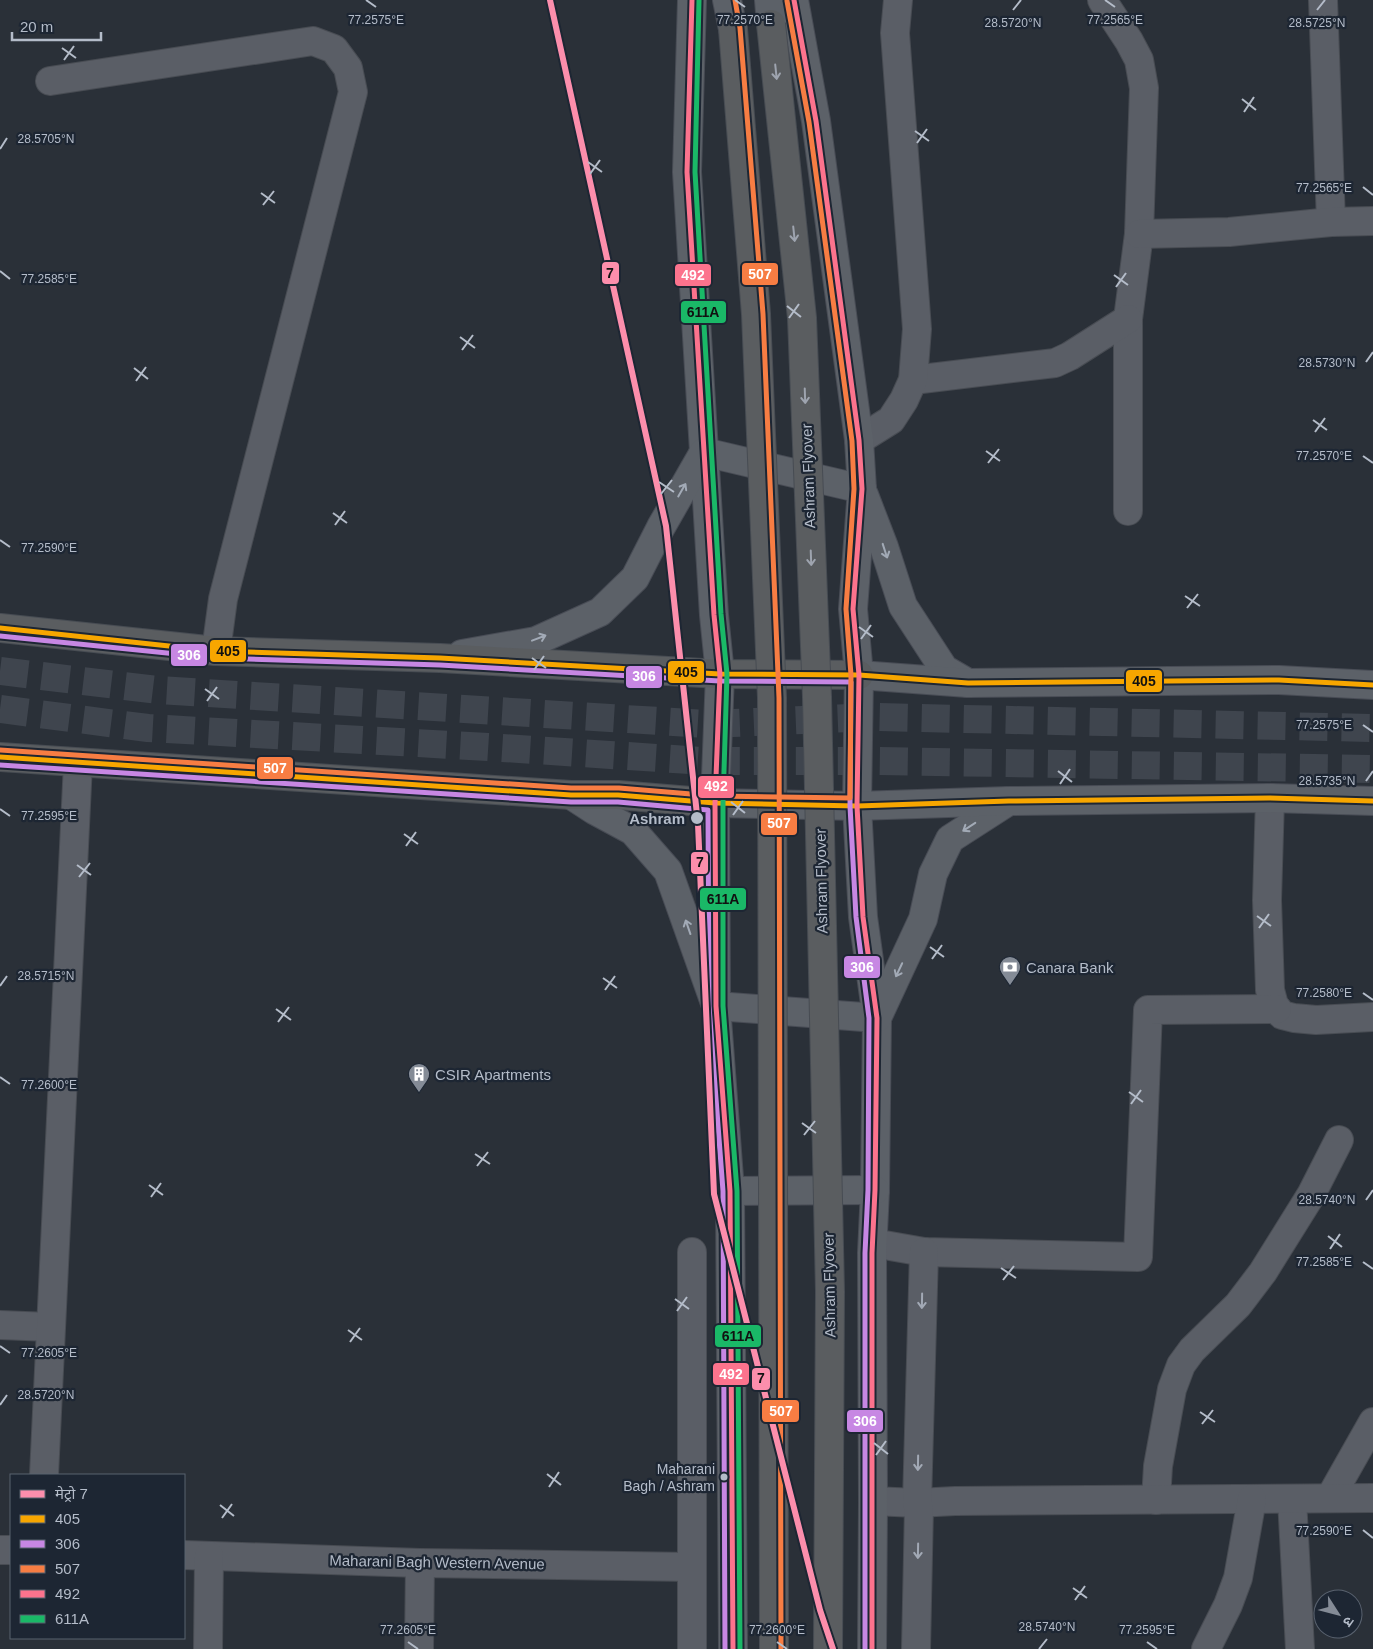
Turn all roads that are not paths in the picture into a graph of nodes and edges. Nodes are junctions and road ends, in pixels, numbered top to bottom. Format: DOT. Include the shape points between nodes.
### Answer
graph roads {
  1 [pos="692,0"];
  2 [pos="727,0"];
  3 [pos="794,0"];
  4 [pos="898,0"];
  5 [pos="1102,0"];
  6 [pos="1323,0"];
  7 [pos="770,12"];
  8 [pos="733,29"];
  9 [pos="50,81"];
  10 [pos="1373,221"];
  11 [pos="1331,222"];
  12 [pos="1139,234"];
  13 [pos="1128,319"];
  14 [pos="913,380"];
  15 [pos="859,440"];
  16 [pos="704,452"];
  17 [pos="862,488"];
  18 [pos="1128,511"];
  19 [pos="0,628"];
  20 [pos="216,651"];
  21 [pos="440,658"];
  22 [pos="720,674"];
  23 [pos="859,675"];
  24 [pos="968,683"];
  25 [pos="1373,685"];
  26 [pos="0,757"];
  27 [pos="78,763"];
  28 [pos="571,795"];
  29 [pos="1270,798"];
  30 [pos="1009,801"];
  31 [pos="1373,801"];
  32 [pos="715,803"];
  33 [pos="857,806"];
  34 [pos="716,1006"];
  35 [pos="1277,1009"];
  36 [pos="1373,1017"];
  37 [pos="877,1018"];
  38 [pos="1339,1140"];
  39 [pos="875,1190"];
  40 [pos="730,1191"];
  41 [pos="873,1243"];
  42 [pos="692,1252"];
  43 [pos="924,1252"];
  44 [pos="0,1325"];
  45 [pos="50,1327"];
  46 [pos="1373,1422"];
  47 [pos="44,1474"];
  48 [pos="1330,1498"];
  49 [pos="1373,1498"];
  50 [pos="1252,1499"];
  51 [pos="1292,1499"];
  52 [pos="1156,1500"];
  53 [pos="874,1501"];
  54 [pos="917,1503"];
  55 [pos="196,1556"];
  56 [pos="420,1563"];
  57 [pos="691,1567"];
  58 [pos="208,1649"];
  59 [pos="419,1649"];
  60 [pos="692,1649"];
  61 [pos="733,1649"];
  62 [pos="774,1649"];
  63 [pos="828,1649"];
  64 [pos="872,1649"];
  65 [pos="916,1649"];
  66 [pos="1206,1649"];
  67 [pos="1300,1649"];
  1 -- 16 [label="main road" via="687,172"];
  2 -- 8 [label="main road"];
  3 -- 15 [label="main road" via="816,121"];
  4 -- 14 [label="street" via="895,33 917,330"];
  5 -- 12 [label="street" via="1139,60 1144,88"];
  6 -- 11 [label="street"];
  7 -- 63 [label="highway, Ashram Flyover, one-way, bridge" via="802,318 817,697 830,1292"];
  8 -- 62 [label="highway, bridge" via="756,314 772,698"];
  9 -- 20 [label="street" via="313,41 334,49 348,68 353,92 223,599"];
  10 -- 11 [label="street"];
  11 -- 12 [label="street" via="1229,232"];
  12 -- 13 [label="street"];
  13 -- 14 [label="street" via="1055,363"];
  13 -- 18 [label="street"];
  14 -- 15 [label="street" via="891,420"];
  15 -- 17 [label="main road"];
  16 -- 17 [label="main road"];
  21 -- 16 [label="main road, one-way" via="536,641 600,612 635,578"];
  16 -- 22 [label="main road"];
  17 -- 23 [label="main road" via="853,608"];
  17 -- 24 [label="main road, one-way" via="903,606 944,669"];
  19 -- 20 [label="highway"];
  20 -- 21 [label="highway"];
  21 -- 22 [label="highway"];
  22 -- 23 [label="highway"];
  22 -- 32 [label="main road"];
  23 -- 24 [label="main road"];
  23 -- 33 [label="main road"];
  24 -- 25 [label="main road" via="1279,680"];
  26 -- 27 [label="highway"];
  27 -- 28 [label="highway"];
  27 -- 45 [label="street"];
  28 -- 32 [label="highway" via="618,795"];
  34 -- 28 [label="main road, one-way" via="668,870 633,831"];
  29 -- 30 [label="main road"];
  29 -- 31 [label="main road"];
  29 -- 35 [label="street" via="1267,918 1270,990"];
  30 -- 33 [label="main road"];
  30 -- 37 [label="main road, one-way" via="950,839 933,874 923,918"];
  32 -- 33 [label="main road"];
  32 -- 34 [label="main road"];
  33 -- 37 [label="main road" via="863,917"];
  34 -- 37 [label="main road"];
  34 -- 40 [label="main road"];
  35 -- 36 [label="street" via="1282,1015 1316,1020"];
  35 -- 43 [label="street" via="1148,1010 1138,1257"];
  37 -- 39 [label="main road"];
  38 -- 52 [label="street" via="1311,1195 1263,1272 1238,1305 1181,1365 1172,1389 1158,1466"];
  39 -- 40 [label="main road"];
  39 -- 41 [label="main road"];
  40 -- 61 [label="main road"];
  41 -- 43 [label="street"];
  41 -- 53 [label="main road"];
  42 -- 57 [label="street"];
  43 -- 54 [label="street, one-way"];
  44 -- 45 [label="street"];
  45 -- 47 [label="street"];
  46 -- 48 [label="street"];
  48 -- 49 [label="street"];
  48 -- 51 [label="street"];
  50 -- 51 [label="street"];
  50 -- 52 [label="street"];
  50 -- 66 [label="street" via="1238,1578"];
  51 -- 67 [label="street"];
  52 -- 54 [label="street"];
  53 -- 54 [label="street"];
  53 -- 64 [label="main road"];
  54 -- 65 [label="street, one-way"];
  55 -- 56 [label="street, Maharani Bagh Western Avenue"];
  55 -- 58 [label="street"];
  56 -- 57 [label="street, Maharani Bagh Western Avenue"];
  56 -- 59 [label="street"];
  57 -- 60 [label="street"];
}
